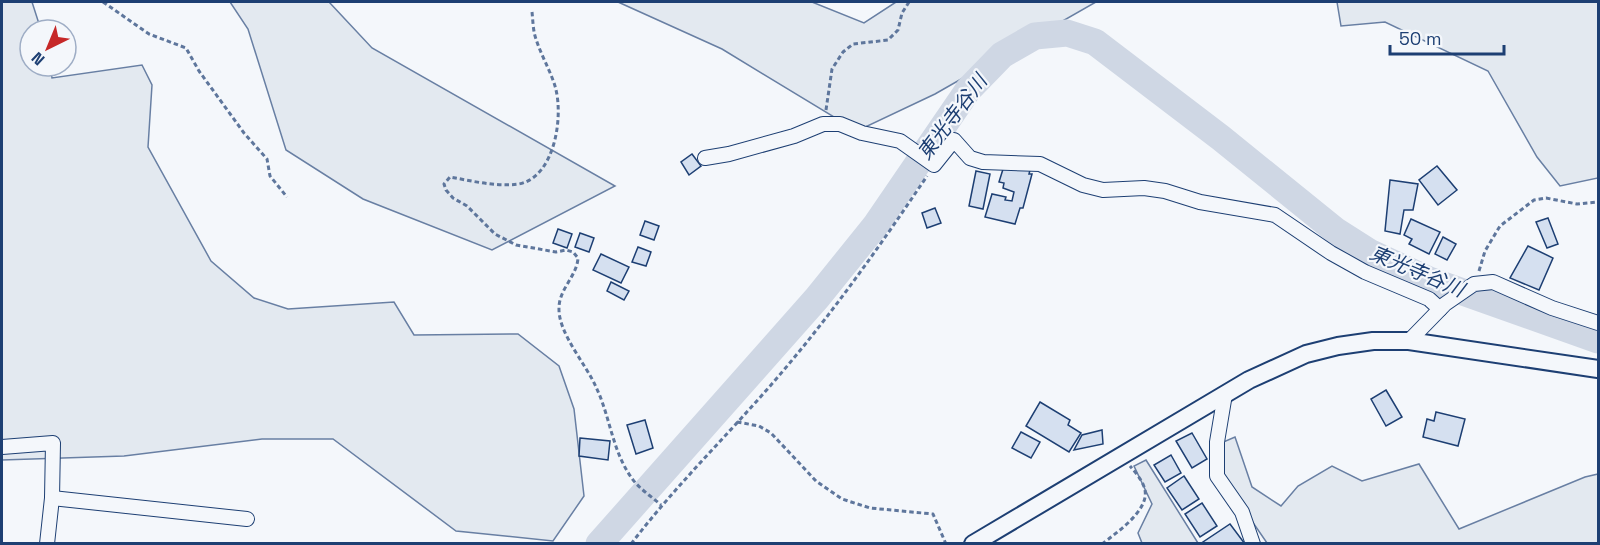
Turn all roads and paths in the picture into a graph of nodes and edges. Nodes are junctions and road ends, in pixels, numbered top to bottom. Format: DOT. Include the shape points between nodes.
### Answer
graph roads {
  1 [pos="103,2"];
  2 [pos="909,2"];
  3 [pos="532,12"];
  4 [pos="823,124"];
  5 [pos="705,158"];
  6 [pos="934,165"];
  7 [pos="287,197"];
  8 [pos="1599,202"];
  9 [pos="1474,284"];
  10 [pos="1443,307"];
  11 [pos="1599,323"];
  12 [pos="1409,341"];
  13 [pos="1599,369"];
  14 [pos="1225,394"];
  15 [pos="737,422"];
  16 [pos="2,447"];
  17 [pos="1121,456"];
  18 [pos="52,498"];
  19 [pos="661,505"];
  20 [pos="247,519"];
  21 [pos="47,543"];
  22 [pos="632,543"];
  23 [pos="946,543"];
  24 [pos="973,543"];
  25 [pos="1102,543"];
  26 [pos="1253,543"];
  1 -- 7 [label="path" via="149,34 186,48 225,107 267,159 270,176"];
  2 -- 4 [label="path" via="898,30 888,40 853,44 843,52 832,69"];
  3 -- 19 [label="path" via="535,38 556,88 559,110 551,152 531,180 503,185 450,177 444,184 453,198 467,206 495,234 516,245 566,250 578,258 558,309 564,330 597,387 621,461 632,479"];
  4 -- 5 [label="street" via="794,136"];
  4 -- 6 [label="street" via="840,124 900,141"];
  6 -- 10 [label="street" via="954,140 970,158 983,162 1040,164 1083,185 1103,190 1165,190 1200,202 1275,215 1330,253"];
  6 -- 15 [label="path" via="834,309"];
  8 -- 9 [label="path" via="1534,200 1500,226 1485,251"];
  9 -- 10 [label="street"];
  9 -- 11 [label="street" via="1493,282"];
  10 -- 12 [label="street"];
  12 -- 13 [label="street"];
  12 -- 14 [label="street" via="1373,341 1306,354"];
  14 -- 17 [label="street"];
  14 -- 26 [label="street" via="1217,442 1217,476 1242,512"];
  15 -- 19 [label="path"];
  15 -- 23 [label="path" via="771,433 816,481 842,499 870,508 933,514"];
  16 -- 18 [label="street" via="53,443"];
  17 -- 24 [label="street"];
  17 -- 25 [label="path" via="1140,478 1145,500 1134,516"];
  18 -- 20 [label="street"];
  18 -- 21 [label="street"];
  19 -- 22 [label="path"];
}
